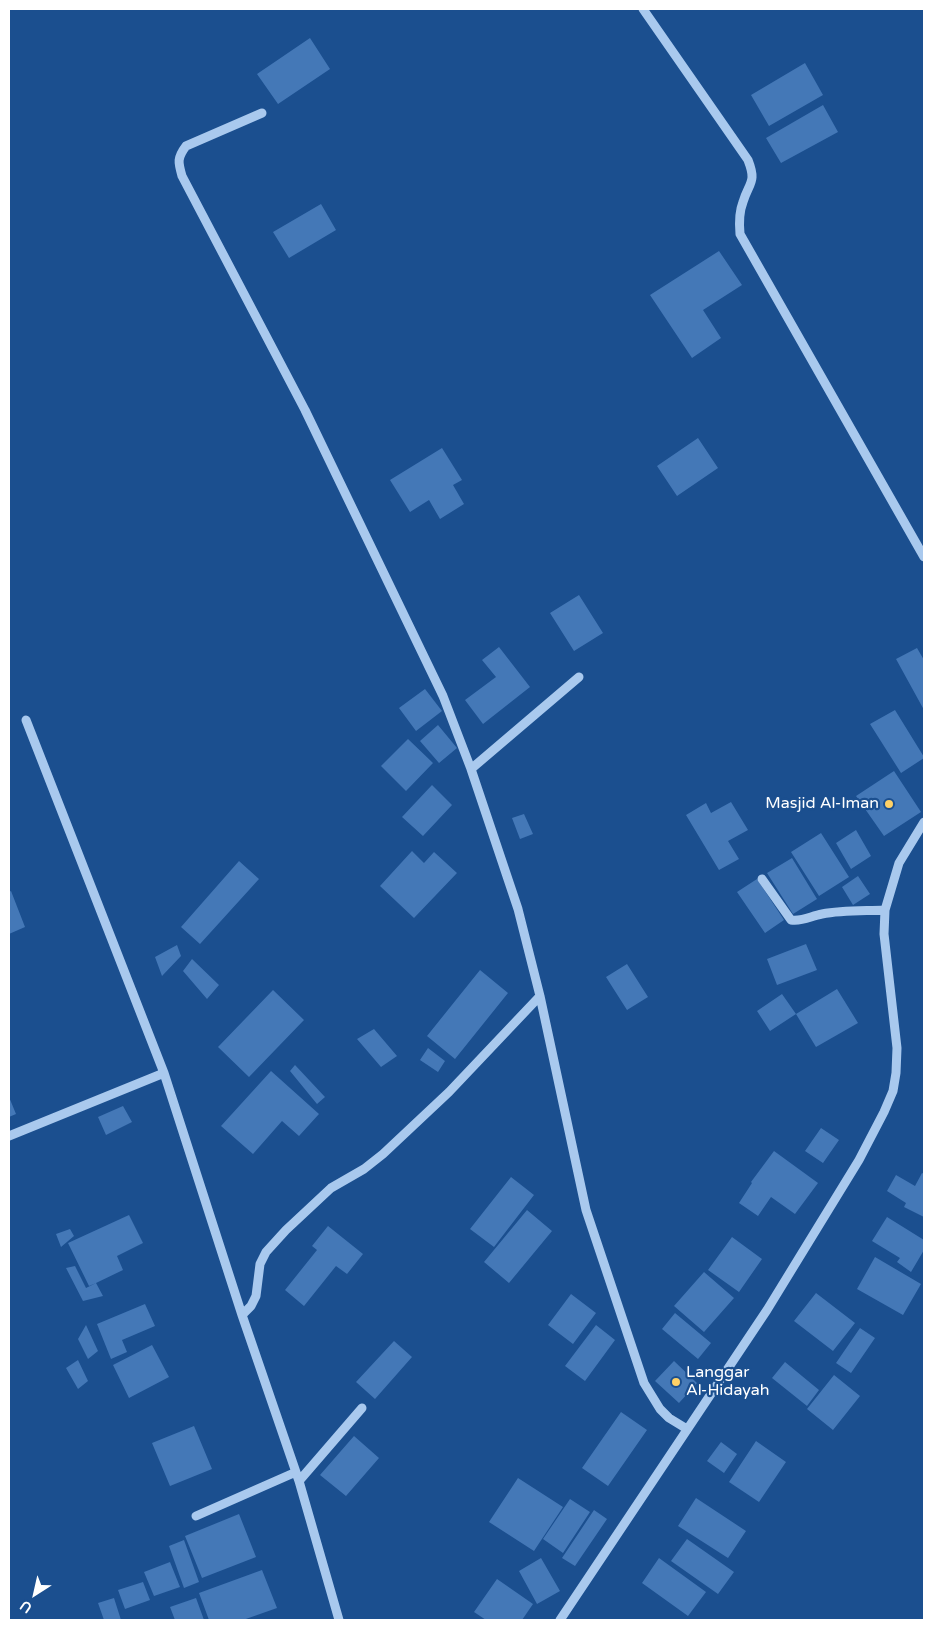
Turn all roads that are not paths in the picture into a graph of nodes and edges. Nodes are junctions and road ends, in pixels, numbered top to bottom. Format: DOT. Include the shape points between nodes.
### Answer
graph roads {
  1 [pos="643,9"];
  2 [pos="262,113"];
  3 [pos="924,558"];
  4 [pos="579,677"];
  5 [pos="26,720"];
  6 [pos="471,769"];
  7 [pos="924,822"];
  8 [pos="762,878"];
  9 [pos="885,910"];
  10 [pos="540,996"];
  11 [pos="164,1073"];
  12 [pos="9,1136"];
  13 [pos="242,1315"];
  14 [pos="362,1408"];
  15 [pos="687,1429"];
  16 [pos="297,1476"];
  17 [pos="196,1516"];
  18 [pos="339,1620"];
  19 [pos="560,1620"];
  1 -- 3 [label="street" via="748,160 751,184 739,219 740,234"];
  2 -- 6 [label="street" via="186,146 178,163 182,176 306,410 443,696"];
  4 -- 6 [label="street"];
  5 -- 11 [label="street"];
  6 -- 10 [label="street" via="518,909"];
  7 -- 9 [label="street" via="899,863"];
  8 -- 9 [label="street" via="791,920 840,912"];
  9 -- 15 [label="street" via="884,934 897,1048 893,1091 859,1160 767,1310"];
  10 -- 13 [label="street" via="383,1154 331,1188 286,1230 266,1252 260,1264 256,1296"];
  10 -- 15 [label="street" via="586,1210 641,1374 660,1409"];
  11 -- 12 [label="street"];
  11 -- 13 [label="street"];
  13 -- 16 [label="street"];
  14 -- 16 [label="street"];
  15 -- 19 [label="street"];
  16 -- 17 [label="street"];
  16 -- 18 [label="street"];
}
